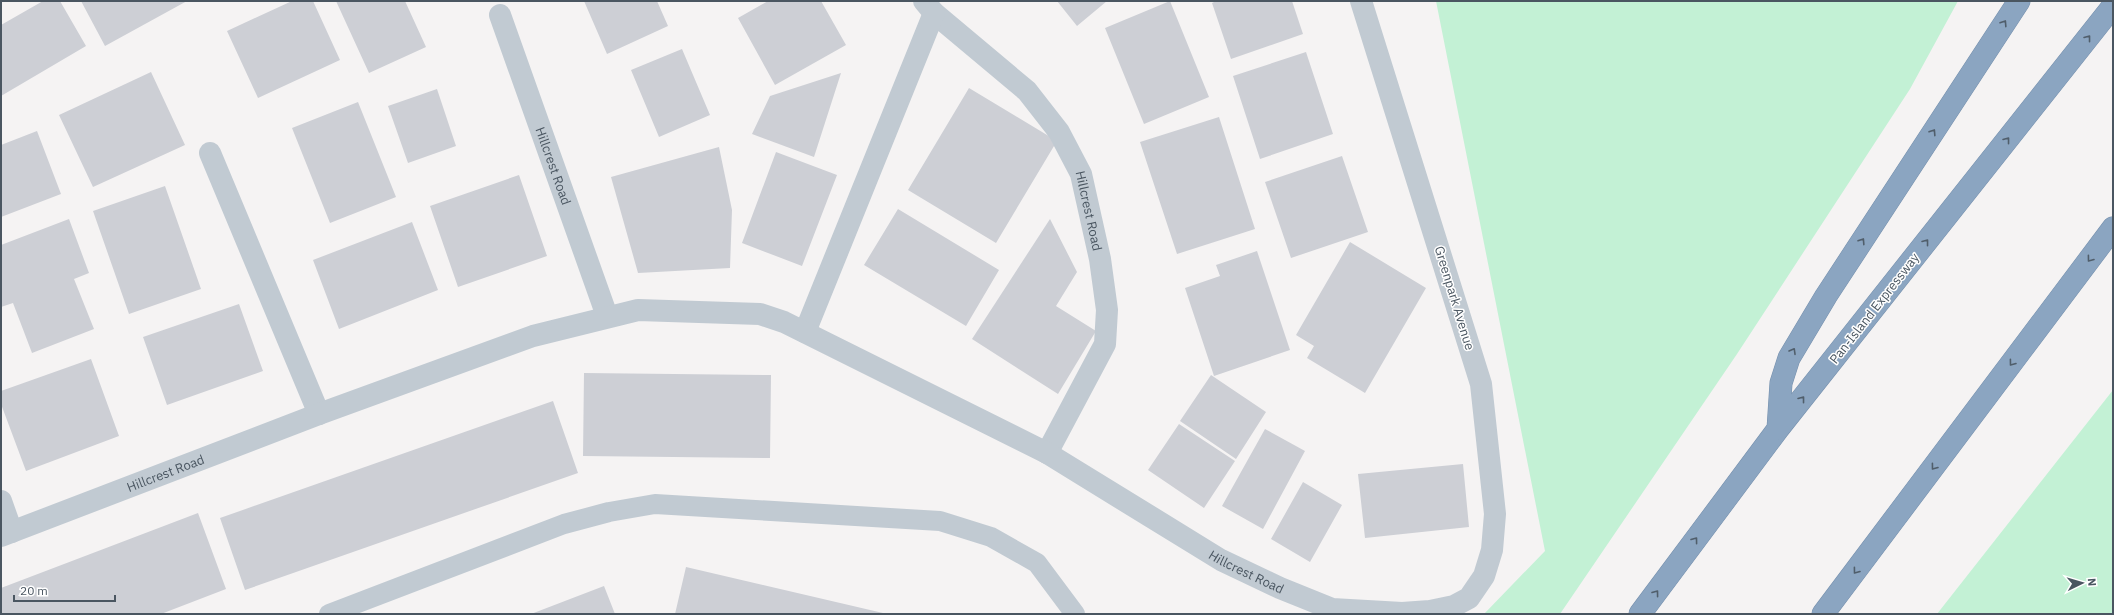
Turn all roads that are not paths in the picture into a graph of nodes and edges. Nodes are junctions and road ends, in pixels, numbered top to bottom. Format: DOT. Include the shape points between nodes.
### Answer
graph roads {
  1 [pos="1361,1"];
  2 [pos="2019,1"];
  3 [pos="2113,6"];
  4 [pos="929,7"];
  5 [pos="500,15"];
  6 [pos="210,153"];
  7 [pos="2113,228"];
  8 [pos="607,316"];
  9 [pos="805,332"];
  10 [pos="319,414"];
  11 [pos="1778,429"];
  12 [pos="1047,453"];
  13 [pos="1,501"];
  14 [pos="7,534"];
  15 [pos="1469,598"];
  16 [pos="330,614"];
  17 [pos="1076,614"];
  18 [pos="1640,614"];
  19 [pos="1823,614"];
  1 -- 15 [label="street, Greenpark Avenue" via="1481,384 1495,514 1492,550 1484,576"];
  11 -- 2 [label="highway, one-way" via="1781,383 1784,368 1792,352"];
  11 -- 3 [label="highway, Pan-Island Expressway, one-way"];
  4 -- 9 [label="street, Hillcrest Road"];
  4 -- 12 [label="street, Hillcrest Road" via="1027,91 1059,132 1081,174 1108,310 1105,344"];
  5 -- 8 [label="street, Hillcrest Road"];
  6 -- 10 [label="street"];
  7 -- 19 [label="highway, one-way"];
  8 -- 9 [label="street, Hillcrest Road" via="638,310 760,314"];
  8 -- 10 [label="street, Hillcrest Road" via="533,336"];
  9 -- 12 [label="street, Hillcrest Road"];
  10 -- 14 [label="street, Hillcrest Road"];
  18 -- 11 [label="highway, Pan-Island Expressway, one-way"];
  12 -- 15 [label="street, Hillcrest Road" via="1221,560 1332,609 1402,613 1430,611 1454,606"];
  13 -- 14 [label="street, Hillcrest Road"];
  16 -- 17 [label="lane" via="564,524 609,512 655,504 940,521 991,536 1037,564"];
}
